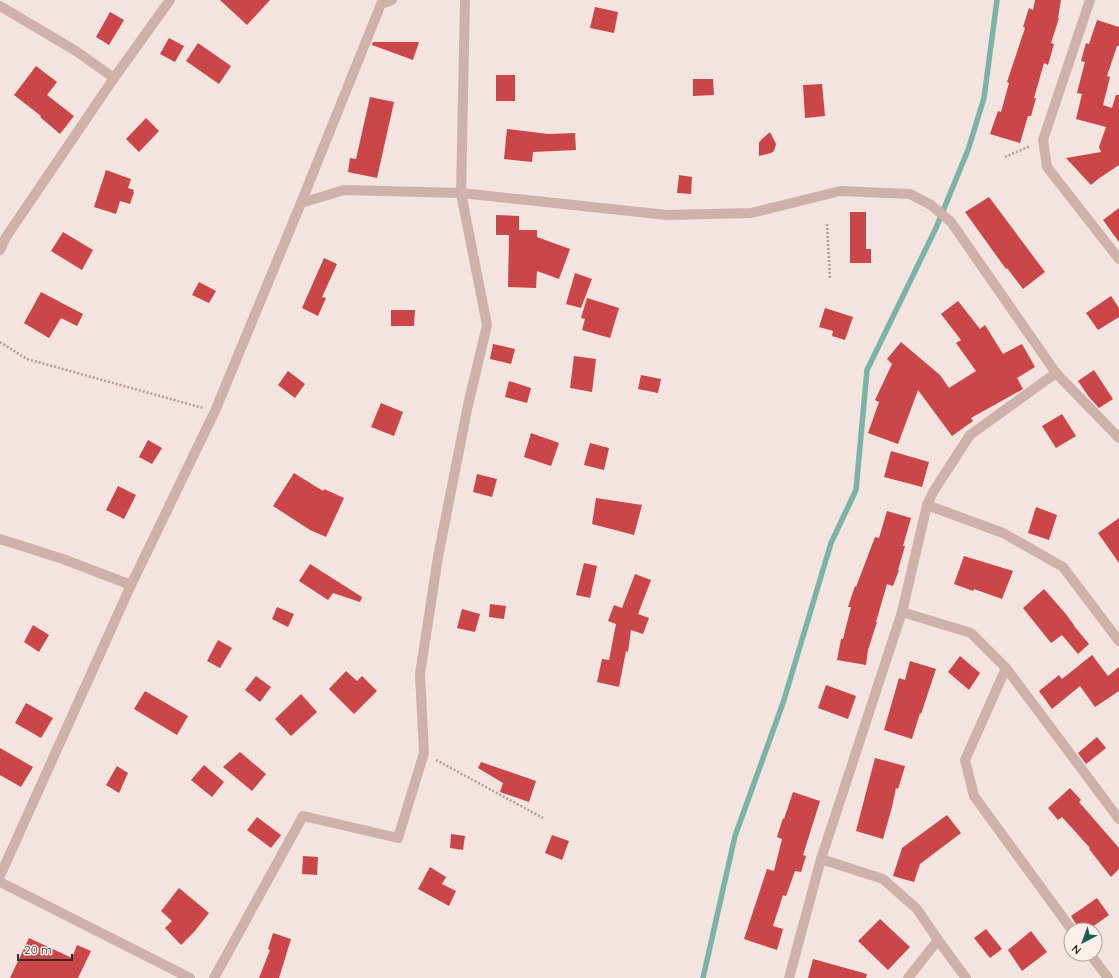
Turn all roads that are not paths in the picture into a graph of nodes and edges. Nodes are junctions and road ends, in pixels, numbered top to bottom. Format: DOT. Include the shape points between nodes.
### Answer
graph roads {
  1 [pos="170,0"];
  2 [pos="392,0"];
  3 [pos="465,0"];
  4 [pos="1090,0"];
  5 [pos="379,2"];
  6 [pos="0,6"];
  7 [pos="114,78"];
  8 [pos="461,193"];
  9 [pos="301,202"];
  10 [pos="0,250"];
  11 [pos="1119,259"];
  12 [pos="1056,373"];
  13 [pos="1119,438"];
  14 [pos="927,505"];
  15 [pos="0,540"];
  16 [pos="131,585"];
  17 [pos="902,612"];
  18 [pos="1119,641"];
  19 [pos="1006,668"];
  20 [pos="1119,819"];
  21 [pos="821,859"];
  22 [pos="0,876"];
  23 [pos="0,882"];
  24 [pos="1066,922"];
  25 [pos="938,940"];
  26 [pos="1096,962"];
  27 [pos="190,978"];
  28 [pos="214,978"];
  29 [pos="789,978"];
  30 [pos="908,978"];
  31 [pos="966,978"];
  32 [pos="1108,978"];
  1 -- 7 [label="street"];
  2 -- 5 [label="street"];
  3 -- 8 [label="street"];
  4 -- 11 [label="street" via="1043,140 1047,167"];
  5 -- 9 [label="street"];
  6 -- 7 [label="street" via="76,51"];
  7 -- 10 [label="street" via="6,237"];
  8 -- 9 [label="street" via="344,190"];
  8 -- 12 [label="street" via="667,215 751,213 840,191 910,194 951,222"];
  8 -- 28 [label="street" via="487,325 468,404 438,557 420,674 424,754 398,838 303,816"];
  9 -- 16 [label="street" via="215,411"];
  12 -- 13 [label="street"];
  12 -- 14 [label="street" via="970,435"];
  14 -- 17 [label="street"];
  14 -- 18 [label="street" via="1003,533 1063,567"];
  15 -- 16 [label="street" via="63,559"];
  16 -- 22 [label="street"];
  17 -- 19 [label="street" via="971,633"];
  17 -- 21 [label="street"];
  19 -- 20 [label="street"];
  19 -- 24 [label="street" via="965,760 968,774 974,796"];
  21 -- 25 [label="street" via="883,879 917,908"];
  21 -- 29 [label="street"];
  23 -- 27 [label="street"];
  25 -- 30 [label="street"];
  25 -- 31 [label="street"];
  26 -- 32 [label="street"];
}
